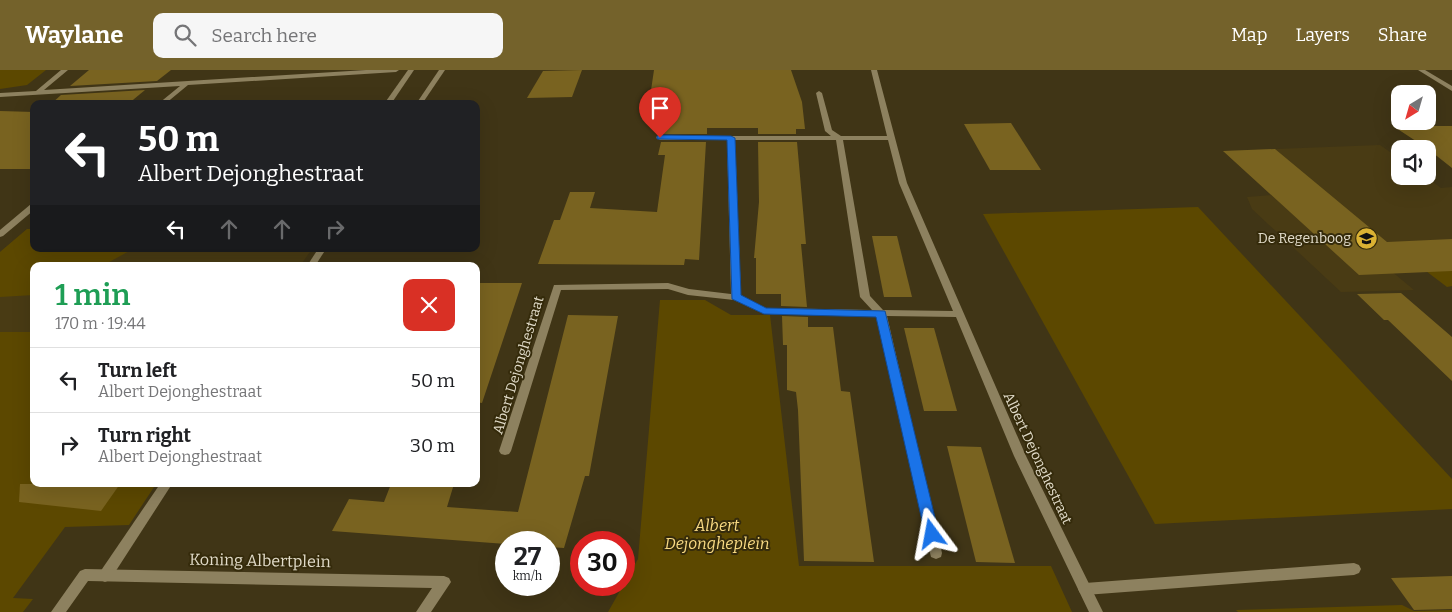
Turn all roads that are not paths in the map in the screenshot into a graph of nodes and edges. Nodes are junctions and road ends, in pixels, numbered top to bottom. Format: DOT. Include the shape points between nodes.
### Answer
graph roads {
  1 [pos="65,70"];
  2 [pos="396,70"];
  3 [pos="411,70"];
  4 [pos="442,70"];
  5 [pos="874,70"];
  6 [pos="1421,70"];
  7 [pos="186,84"];
  8 [pos="1452,89"];
  9 [pos="38,92"];
  10 [pos="819,93"];
  11 [pos="0,95"];
  12 [pos="166,100"];
  13 [pos="390,100"];
  14 [pos="421,100"];
  15 [pos="660,138"];
  16 [pos="731,138"];
  17 [pos="839,138"];
  18 [pos="891,138"];
  19 [pos="30,209"];
  20 [pos="0,234"];
  21 [pos="736,296"];
  22 [pos="881,313"];
  23 [pos="959,314"];
  24 [pos="506,451"];
  25 [pos="164,487"];
  26 [pos="936,553"];
  27 [pos="1354,569"];
  28 [pos="106,576"];
  29 [pos="1085,589"];
  30 [pos="58,612"];
  31 [pos="423,612"];
  32 [pos="1096,612"];
  1 -- 9 [label="street"];
  2 -- 7 [label="street"];
  3 -- 13 [label="street"];
  4 -- 14 [label="street"];
  5 -- 18 [label="street, Albert Dejonghestraat"];
  6 -- 8 [label="street"];
  7 -- 9 [label="street"];
  7 -- 12 [label="street"];
  9 -- 11 [label="street"];
  10 -- 17 [label="street" via="828,132"];
  15 -- 16 [label="street"];
  16 -- 17 [label="street"];
  16 -- 21 [label="street"];
  17 -- 18 [label="street"];
  17 -- 22 [label="street" via="865,297"];
  18 -- 23 [label="street, Albert Dejonghestraat" via="903,183"];
  19 -- 20 [label="street"];
  21 -- 22 [label="street, Albert Dejonghestraat" via="764,311"];
  21 -- 24 [label="street, Albert Dejonghestraat" via="688,292 668,286 557,287"];
  22 -- 23 [label="street, Albert Dejonghestraat"];
  22 -- 26 [label="street"];
  23 -- 29 [label="street, Albert Dejonghestraat" via="1020,456"];
  25 -- 28 [label="street"];
  27 -- 29 [label="street"];
  28 -- 30 [label="street, Koning Albertplein" via="85,576"];
  28 -- 31 [label="street, Koning Albertplein" via="444,582"];
  29 -- 32 [label="street, Albert Dejonghestraat"];
}
